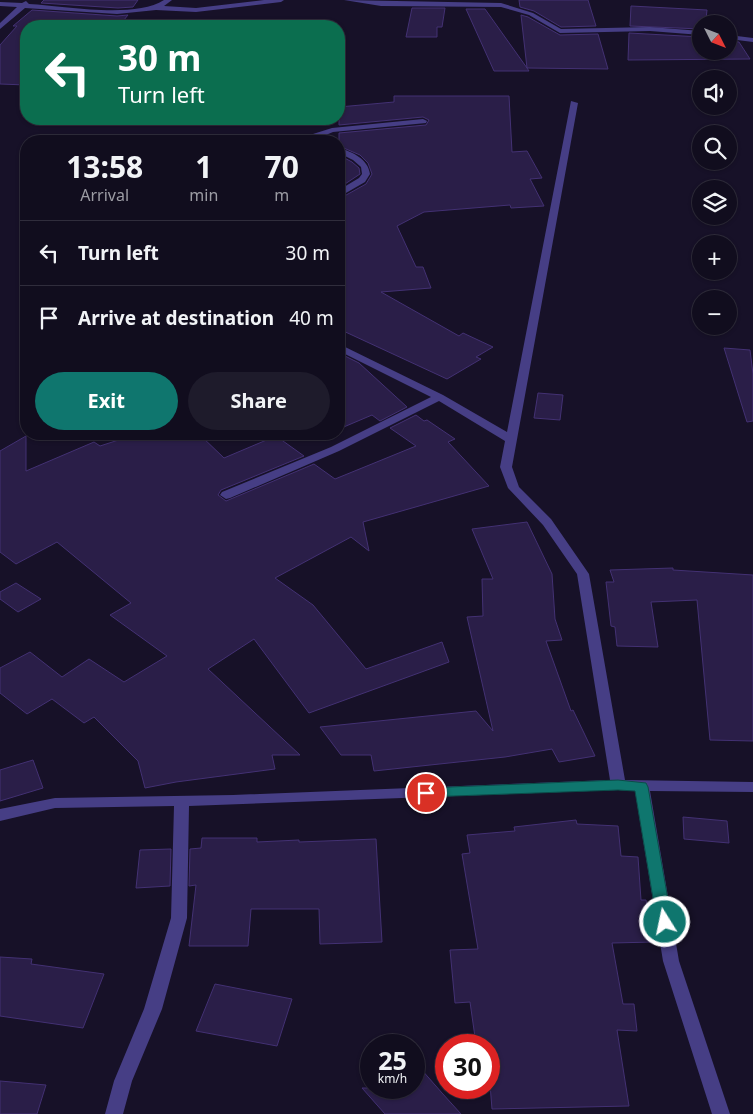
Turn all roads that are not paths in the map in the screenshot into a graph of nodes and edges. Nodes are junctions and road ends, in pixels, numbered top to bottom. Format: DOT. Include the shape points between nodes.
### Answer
graph roads {
  1 [pos="30,0"];
  2 [pos="169,0"];
  3 [pos="281,0"];
  4 [pos="347,0"];
  5 [pos="0,4"];
  6 [pos="22,6"];
  7 [pos="156,8"];
  8 [pos="0,27"];
  9 [pos="692,32"];
  10 [pos="738,38"];
  11 [pos="753,40"];
  12 [pos="574,103"];
  13 [pos="423,121"];
  14 [pos="319,135"];
  15 [pos="345,153"];
  16 [pos="345,190"];
  17 [pos="345,350"];
  18 [pos="439,397"];
  19 [pos="512,440"];
  20 [pos="226,495"];
  21 [pos="618,785"];
  22 [pos="642,787"];
  23 [pos="753,787"];
  24 [pos="182,800"];
  25 [pos="0,815"];
  26 [pos="114,1114"];
  27 [pos="722,1114"];
  1 -- 6 [label="street"];
  2 -- 7 [label="street"];
  3 -- 7 [label="street" via="196,10"];
  4 -- 9 [label="street" via="381,4 501,5 531,14 560,31 650,29"];
  5 -- 6 [label="street"];
  6 -- 7 [label="street" via="117,12"];
  6 -- 8 [label="street"];
  10 -- 11 [label="street"];
  12 -- 19 [label="street"];
  13 -- 14 [label="street" via="332,130"];
  15 -- 16 [label="street" via="365,166 366,174"];
  17 -- 18 [label="street"];
  18 -- 19 [label="street"];
  18 -- 20 [label="street" via="335,449"];
  19 -- 21 [label="street" via="506,467 514,488 547,522 583,574"];
  21 -- 22 [label="street"];
  21 -- 24 [label="street"];
  22 -- 23 [label="street"];
  22 -- 27 [label="street" via="671,961"];
  24 -- 25 [label="street" via="55,803"];
  24 -- 26 [label="street" via="179,918 153,1009"];
}
